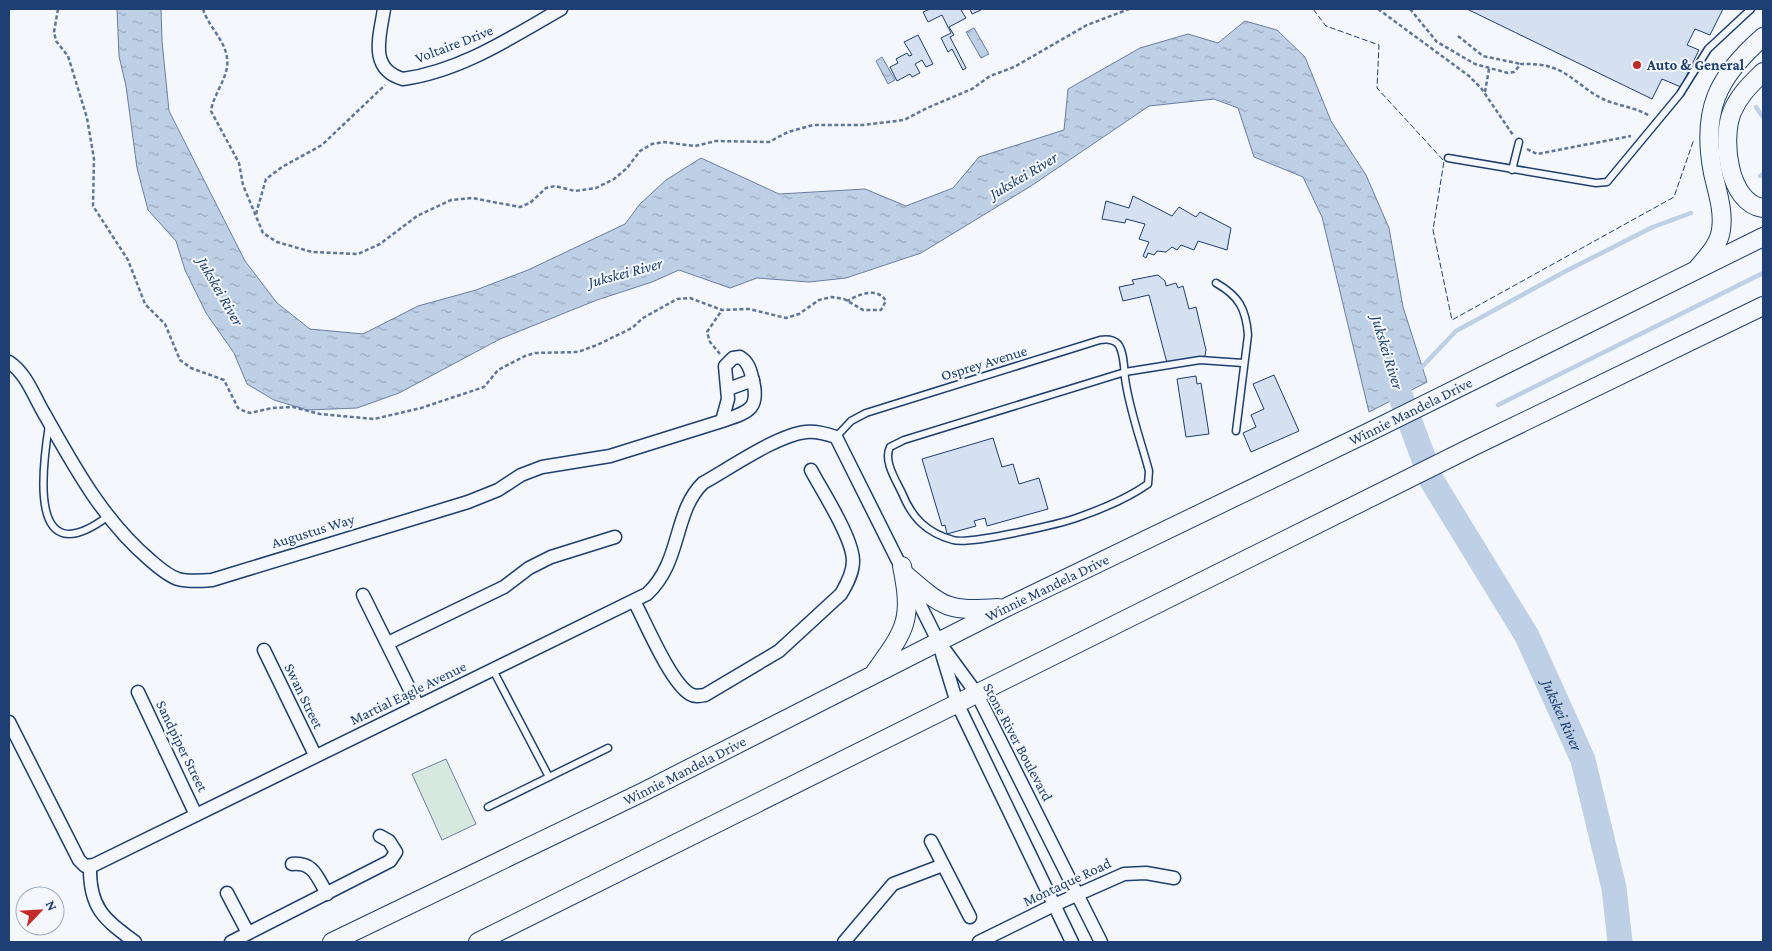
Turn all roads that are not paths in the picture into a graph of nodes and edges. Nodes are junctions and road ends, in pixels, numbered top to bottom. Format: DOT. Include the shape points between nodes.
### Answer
graph roads {
  1 [pos="384,9"];
  2 [pos="561,9"];
  3 [pos="1751,9"];
  4 [pos="1763,37"];
  5 [pos="1763,72"];
  6 [pos="1519,142"];
  7 [pos="1448,158"];
  8 [pos="1512,170"];
  9 [pos="1763,208"];
  10 [pos="1763,237"];
  11 [pos="1697,269"];
  12 [pos="1216,283"];
  13 [pos="1763,306"];
  14 [pos="9,362"];
  15 [pos="1243,363"];
  16 [pos="1125,372"];
  17 [pos="753,380"];
  18 [pos="728,389"];
  19 [pos="722,421"];
  20 [pos="50,424"];
  21 [pos="1236,431"];
  22 [pos="836,437"];
  23 [pos="811,470"];
  24 [pos="107,517"];
  25 [pos="615,538"];
  26 [pos="904,571"];
  27 [pos="363,595"];
  28 [pos="634,601"];
  29 [pos="1005,608"];
  30 [pos="938,641"];
  31 [pos="388,643"];
  32 [pos="264,650"];
  33 [pos="493,670"];
  34 [pos="873,675"];
  35 [pos="138,692"];
  36 [pos="977,694"];
  37 [pos="957,703"];
  38 [pos="418,706"];
  39 [pos="9,722"];
  40 [pos="608,748"];
  41 [pos="315,755"];
  42 [pos="549,777"];
  43 [pos="488,808"];
  44 [pos="196,815"];
  45 [pos="380,836"];
  46 [pos="931,841"];
  47 [pos="292,864"];
  48 [pos="943,864"];
  49 [pos="90,866"];
  50 [pos="1174,878"];
  51 [pos="227,893"];
  52 [pos="327,894"];
  53 [pos="1076,894"];
  54 [pos="1054,905"];
  55 [pos="970,917"];
  56 [pos="248,933"];
  57 [pos="135,942"];
  58 [pos="231,942"];
  59 [pos="332,942"];
  60 [pos="478,942"];
  61 [pos="844,942"];
  62 [pos="979,942"];
  63 [pos="1072,942"];
  64 [pos="1101,942"];
  1 -- 2 [label="street, Voltaire Drive" via="378,55 384,69 403,79 459,63 492,49"];
  3 -- 8 [label="lane" via="1708,49 1680,94 1607,182"];
  4 -- 11 [label="main road" via="1728,74 1713,101 1708,125 1710,155 1722,212 1721,231 1714,248"];
  5 -- 9 [label="main road" via="1745,89 1732,112 1726,138 1728,164 1737,186 1748,201"];
  6 -- 8 [label="lane"];
  7 -- 8 [label="lane"];
  10 -- 11 [label="main road, Winnie Mandela Drive" via="1711,265"];
  11 -- 29 [label="main road, Winnie Mandela Drive" via="1450,393"];
  12 -- 15 [label="lane" via="1232,292 1247,323"];
  13 -- 36 [label="main road"];
  14 -- 20 [label="street, Augustus Way" via="21,374"];
  15 -- 16 [label="lane" via="1200,360"];
  15 -- 21 [label="lane"];
  16 -- 16 [label="lane" via="1149,471 1148,484 1078,518 961,542 925,529 905,500 888,460 890,447 898,442"];
  16 -- 22 [label="lane, Osprey Avenue" via="1117,344 1113,340 1100,340 866,413 851,421"];
  17 -- 18 [label="street"];
  17 -- 18 [label="street, Augustus Way" via="743,358 737,357 728,362 725,372"];
  17 -- 19 [label="street, Augustus Way" via="754,404 743,414"];
  18 -- 19 [label="street"];
  19 -- 24 [label="street, Augustus Way" via="610,456 542,467 468,502 212,580 177,579 135,547"];
  20 -- 24 [label="street, Augustus Way"];
  20 -- 24 [label="lane" via="42,490 48,518 59,530 75,534 94,527"];
  22 -- 26 [label="street"];
  22 -- 28 [label="street, Martial Eagle Avenue" via="807,432 785,438 703,483 688,504 667,570 657,585"];
  23 -- 28 [label="street" via="849,542 853,562 840,594 780,651 704,695 692,695 682,687 667,665"];
  25 -- 31 [label="street" via="551,557 529,568 504,587"];
  26 -- 29 [label="main road" via="935,600 950,607 967,610"];
  26 -- 30 [label="street"];
  26 -- 34 [label="main road" via="908,596 905,624"];
  27 -- 31 [label="street"];
  28 -- 33 [label="street, Martial Eagle Avenue"];
  29 -- 30 [label="main road, Winnie Mandela Drive"];
  30 -- 34 [label="main road, Winnie Mandela Drive"];
  30 -- 36 [label="street, Stone River Boulevard"];
  30 -- 37 [label="street"];
  31 -- 38 [label="street"];
  32 -- 41 [label="street, Swan Street"];
  33 -- 38 [label="street, Martial Eagle Avenue"];
  33 -- 42 [label="lane"];
  34 -- 59 [label="main road, Winnie Mandela Drive" via="643,792"];
  35 -- 44 [label="street, Sandpiper Street"];
  36 -- 37 [label="main road"];
  36 -- 53 [label="street, Stone River Boulevard"];
  37 -- 54 [label="street"];
  37 -- 60 [label="main road"];
  38 -- 41 [label="street, Martial Eagle Avenue"];
  39 -- 49 [label="street" via="78,860 84,866"];
  40 -- 42 [label="lane"];
  41 -- 44 [label="street, Martial Eagle Avenue"];
  42 -- 43 [label="lane"];
  44 -- 49 [label="street, Martial Eagle Avenue"];
  45 -- 52 [label="street" via="393,846 396,852 393,859"];
  46 -- 48 [label="street"];
  47 -- 52 [label="street" via="306,864 311,868"];
  48 -- 55 [label="street"];
  48 -- 61 [label="street" via="893,884"];
  49 -- 57 [label="street" via="90,890 96,906 111,924"];
  50 -- 53 [label="street, Montaque Road" via="1132,872"];
  51 -- 56 [label="street"];
  52 -- 56 [label="street"];
  53 -- 54 [label="street, Montaque Road"];
  53 -- 64 [label="street, Stone River Boulevard"];
  54 -- 62 [label="street, Montaque Road"];
  54 -- 63 [label="street"];
  56 -- 58 [label="street"];
}
